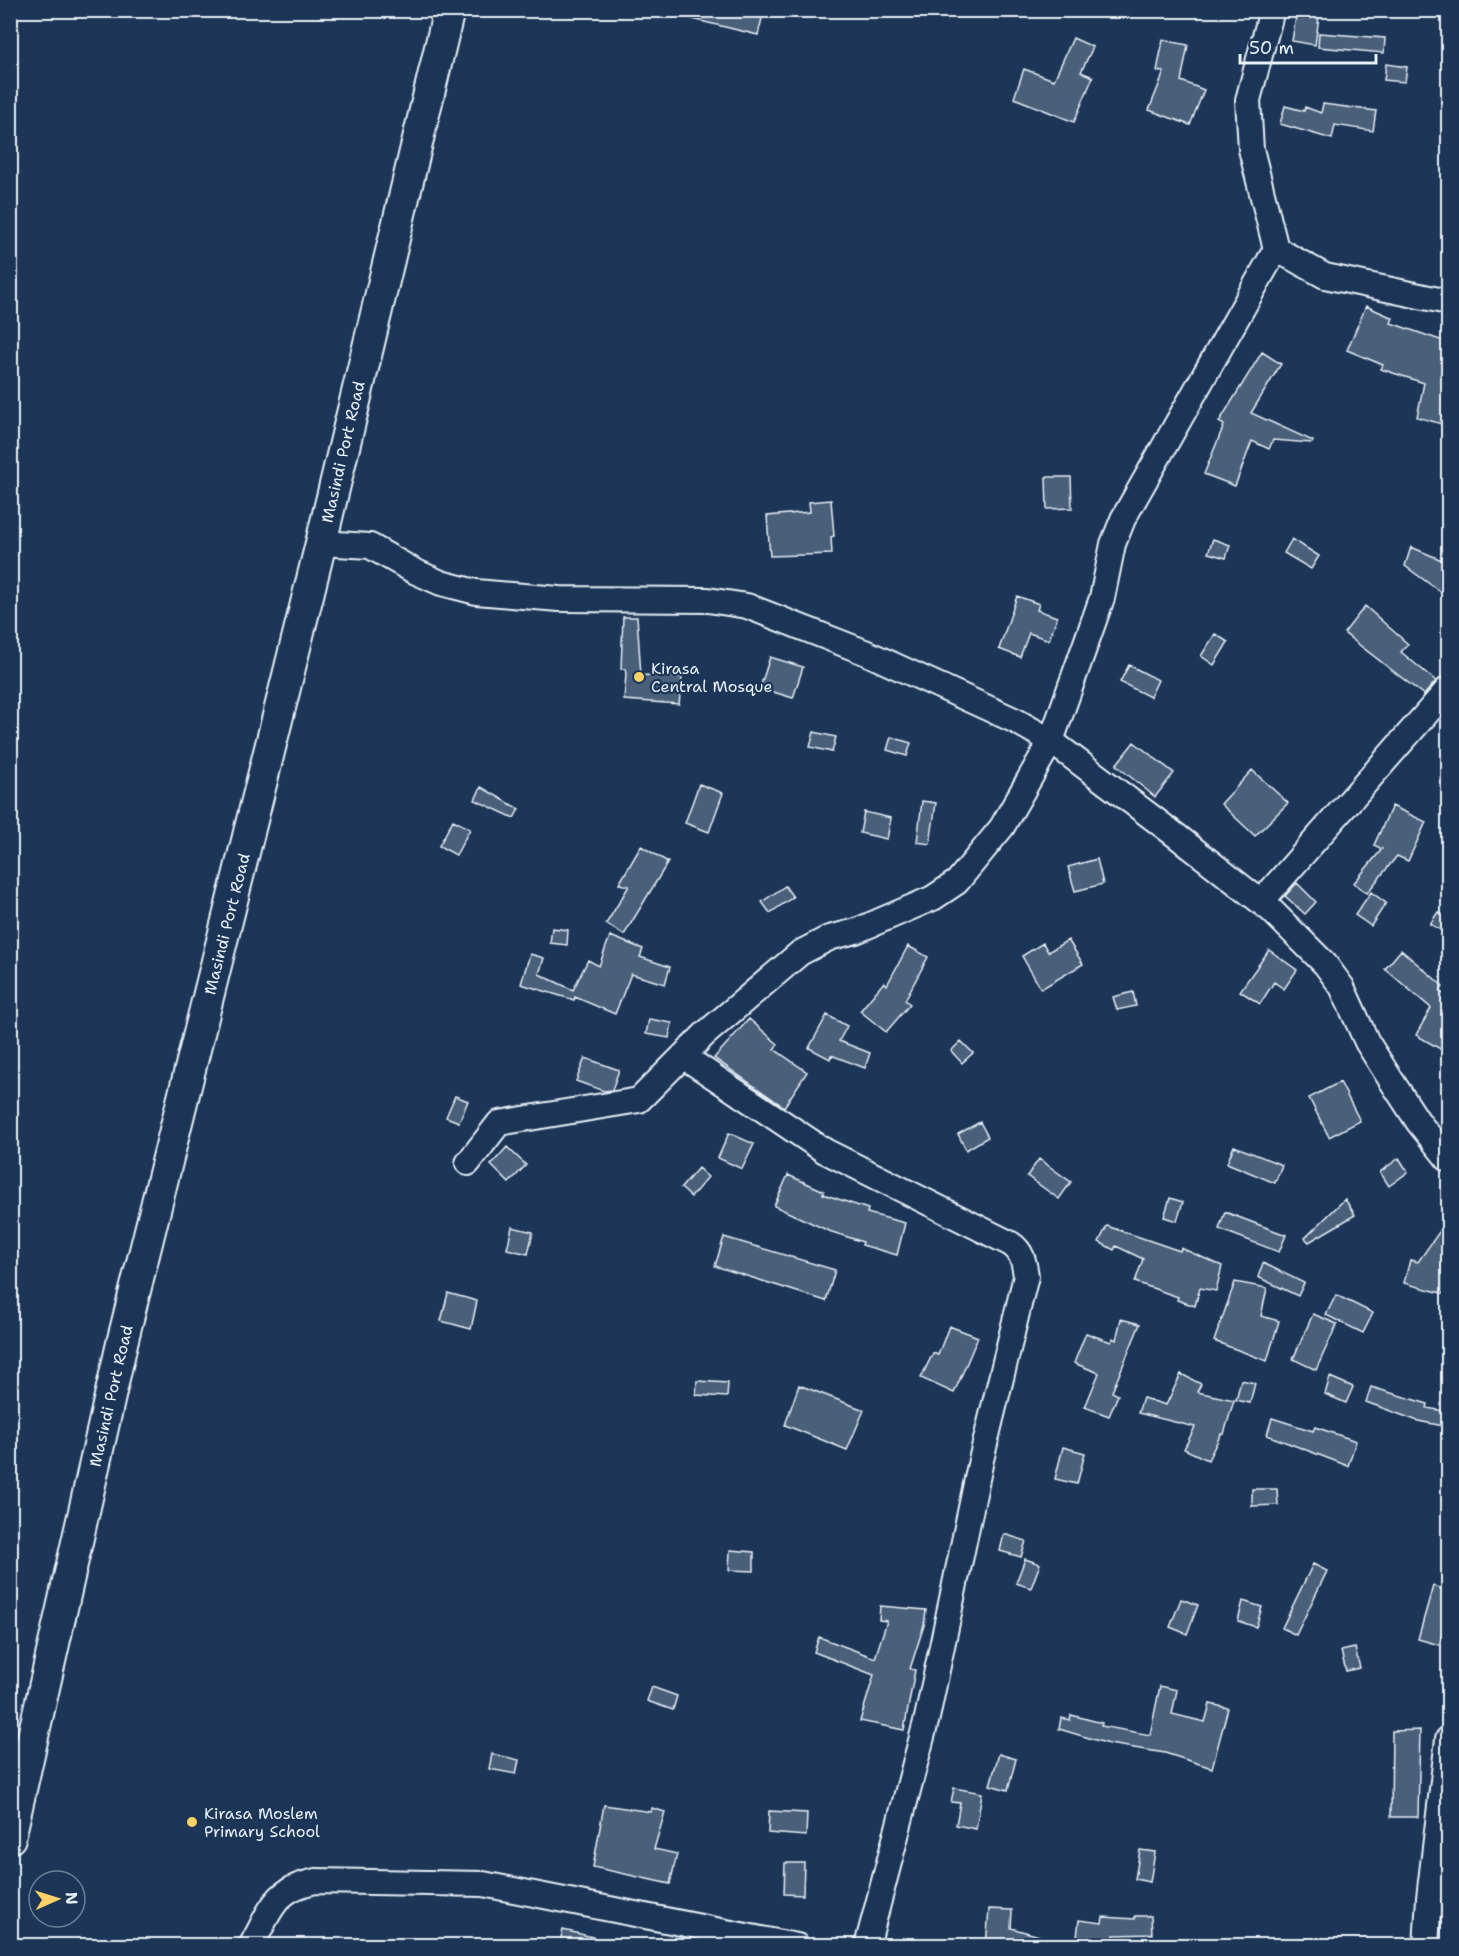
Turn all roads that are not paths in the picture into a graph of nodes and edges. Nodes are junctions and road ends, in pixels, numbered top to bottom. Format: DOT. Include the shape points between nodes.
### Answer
graph roads {
  1 [pos="449,10"];
  2 [pos="1272,10"];
  3 [pos="1276,249"];
  4 [pos="1449,302"];
  5 [pos="321,543"];
  6 [pos="1449,689"];
  7 [pos="1051,741"];
  8 [pos="1261,902"];
  9 [pos="683,1056"];
  10 [pos="1449,1159"];
  11 [pos="468,1163"];
  12 [pos="1449,1739"];
  13 [pos="10,1838"];
  14 [pos="251,1946"];
  15 [pos="797,1946"];
  16 [pos="867,1946"];
  17 [pos="1426,1946"];
  1 -- 5 [label="main road, Masindi Port Road"];
  2 -- 3 [label="street" via="1248,100 1251,149"];
  3 -- 4 [label="street" via="1325,276"];
  3 -- 7 [label="street" via="1123,519 1113,544 1102,598"];
  5 -- 7 [label="street" via="370,546 441,583 476,592 559,599 708,600 747,606 878,657"];
  5 -- 13 [label="main road, Masindi Port Road" via="123,1339"];
  6 -- 8 [label="street"];
  7 -- 8 [label="street"];
  7 -- 9 [label="street" via="1002,827 957,882 933,898 800,953"];
  8 -- 10 [label="street" via="1325,963 1342,987 1367,1042 1391,1080"];
  9 -- 11 [label="street" via="639,1100 499,1123"];
  9 -- 16 [label="street" via="825,1151 1011,1244 1019,1249 1024,1262 1026,1276 981,1460 927,1718"];
  12 -- 17 [label="street"];
  14 -- 15 [label="street" via="280,1894 296,1885 316,1881 483,1884"];
}
